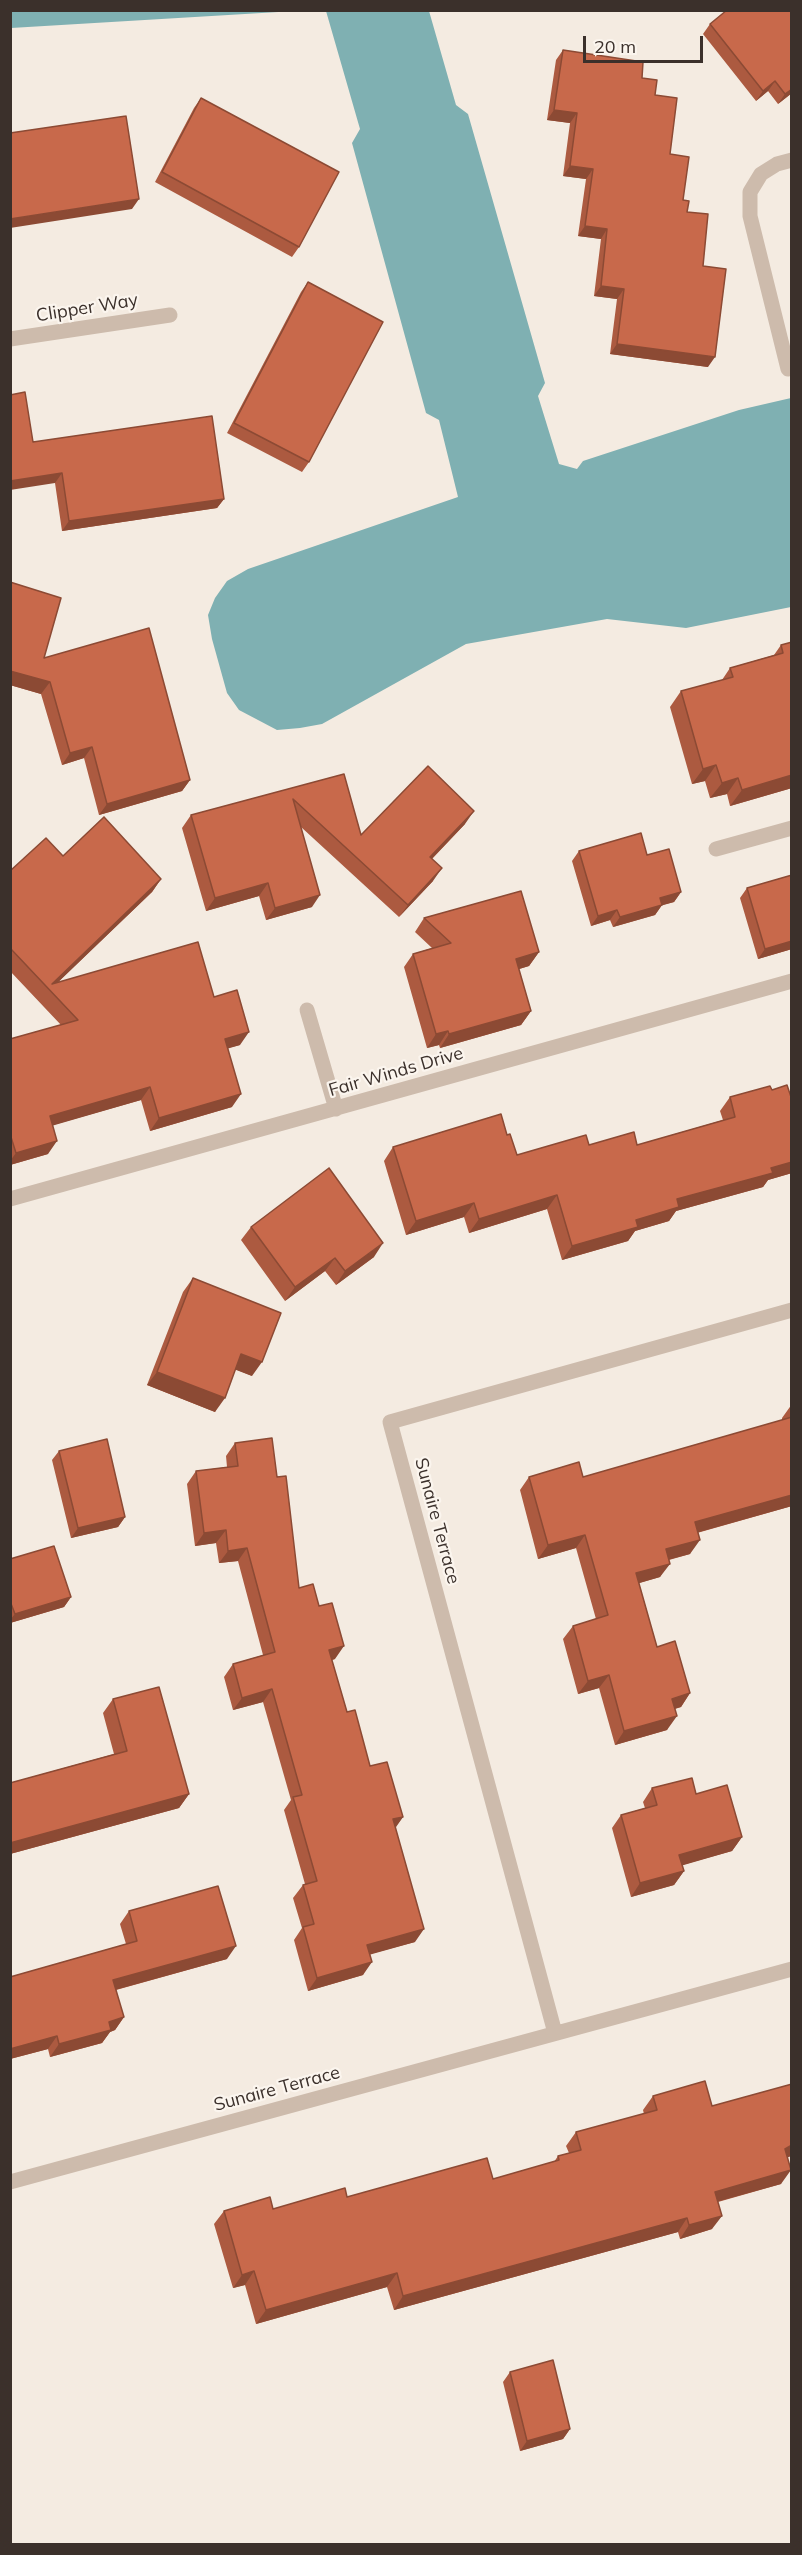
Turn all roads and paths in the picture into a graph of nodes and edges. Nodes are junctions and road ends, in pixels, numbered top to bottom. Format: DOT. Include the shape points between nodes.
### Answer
graph roads {
  1 [pos="792,160"];
  2 [pos="170,315"];
  3 [pos="10,339"];
  4 [pos="788,369"];
  5 [pos="792,828"];
  6 [pos="716,849"];
  7 [pos="792,981"];
  8 [pos="307,1011"];
  9 [pos="336,1109"];
  10 [pos="10,1199"];
  11 [pos="792,1310"];
  12 [pos="792,1969"];
  13 [pos="555,2033"];
  14 [pos="10,2182"];
  1 -- 4 [label="street" via="761,174 750,192 750,216"];
  2 -- 3 [label="street, Clipper Way"];
  5 -- 6 [label="street"];
  7 -- 9 [label="street, Fair Winds Drive"];
  8 -- 9 [label="street"];
  9 -- 10 [label="street, Fair Winds Drive"];
  11 -- 13 [label="street, Sunaire Terrace" via="390,1422"];
  12 -- 13 [label="street, Sunaire Terrace"];
  13 -- 14 [label="street, Sunaire Terrace"];
}
